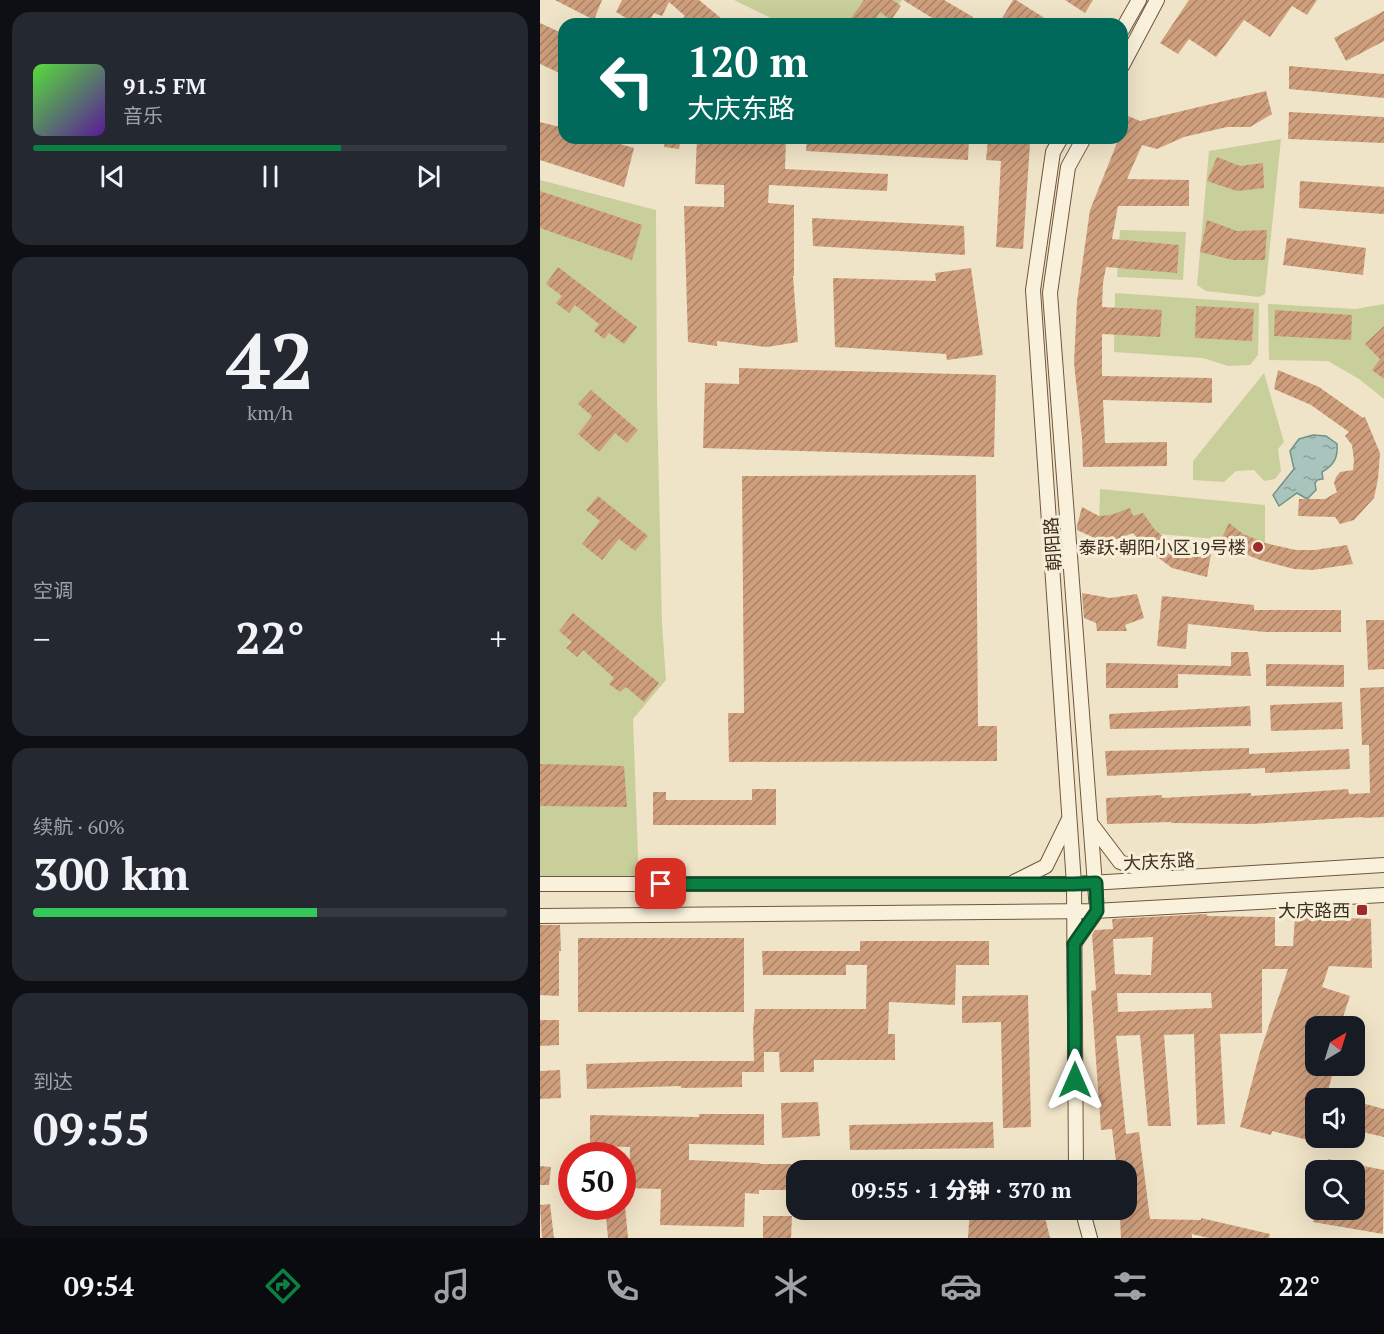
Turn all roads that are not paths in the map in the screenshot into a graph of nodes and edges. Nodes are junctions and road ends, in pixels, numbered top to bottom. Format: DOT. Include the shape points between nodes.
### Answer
graph roads {
  1 [pos="1139,0"];
  2 [pos="1157,0"];
  3 [pos="1128,19"];
  4 [pos="1128,55"];
  5 [pos="1058,144"];
  6 [pos="1081,144"];
  7 [pos="1069,819"];
  8 [pos="1091,824"];
  9 [pos="1384,866"];
  10 [pos="1167,879"];
  11 [pos="1096,883"];
  12 [pos="540,884"];
  13 [pos="1010,884"];
  14 [pos="1074,884"];
  15 [pos="1384,894"];
  16 [pos="1074,911"];
  17 [pos="1097,911"];
  18 [pos="540,916"];
  19 [pos="1074,944"];
  20 [pos="1076,1160"];
  21 [pos="1085,1220"];
  22 [pos="1090,1238"];
  1 -- 3 [label="main road"];
  2 -- 4 [label="main road"];
  5 -- 7 [label="main road, 朝阳路" via="1053,152 1033,290"];
  6 -- 8 [label="main road, 朝阳路" via="1068,167 1050,293"];
  7 -- 13 [label="main road" via="1046,866"];
  7 -- 14 [label="main road, 朝阳路"];
  8 -- 10 [label="main road" via="1120,862"];
  8 -- 11 [label="main road, 朝阳路"];
  9 -- 10 [label="main road, 大庆东路"];
  10 -- 11 [label="main road, 大庆东路"];
  11 -- 14 [label="main road, 大庆东路"];
  11 -- 17 [label="main road, 朝阳路"];
  12 -- 13 [label="main road, 大庆东路"];
  13 -- 14 [label="main road, 大庆东路"];
  14 -- 16 [label="main road, 朝阳路"];
  15 -- 17 [label="main road"];
  16 -- 17 [label="main road"];
  16 -- 18 [label="main road"];
  16 -- 19 [label="main road, 朝阳路"];
  17 -- 19 [label="main road"];
  19 -- 20 [label="main road, 朝阳路"];
  21 -- 22 [label="main road"];
}
